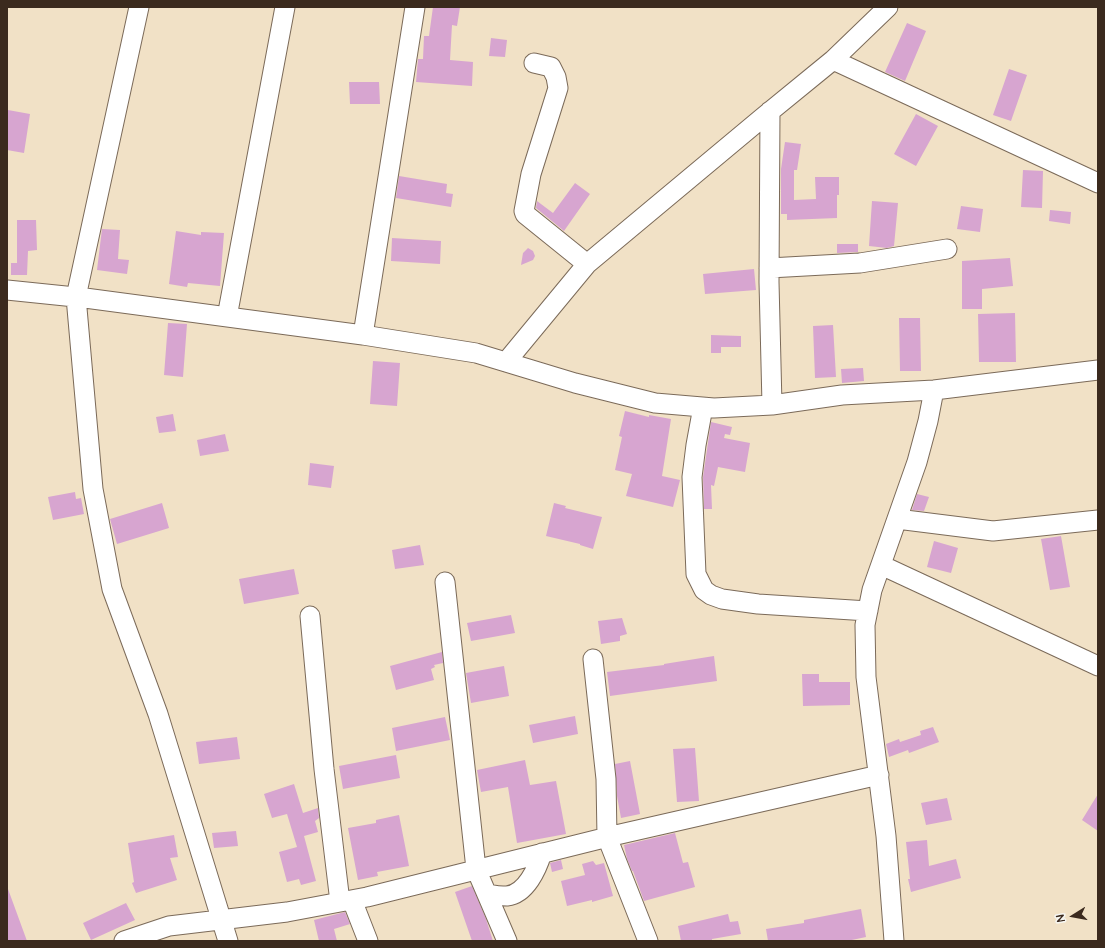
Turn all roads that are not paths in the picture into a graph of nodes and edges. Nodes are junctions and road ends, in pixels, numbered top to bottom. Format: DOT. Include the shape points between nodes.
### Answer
graph roads {
  1 [pos="139,7"];
  2 [pos="285,7"];
  3 [pos="415,7"];
  4 [pos="888,7"];
  5 [pos="833,60"];
  6 [pos="534,63"];
  7 [pos="770,111"];
  8 [pos="1098,183"];
  9 [pos="947,249"];
  10 [pos="587,264"];
  11 [pos="769,268"];
  12 [pos="7,290"];
  13 [pos="76,297"];
  14 [pos="226,317"];
  15 [pos="363,334"];
  16 [pos="506,362"];
  17 [pos="1098,370"];
  18 [pos="934,390"];
  19 [pos="772,406"];
  20 [pos="703,407"];
  21 [pos="898,519"];
  22 [pos="1098,520"];
  23 [pos="881,565"];
  24 [pos="445,582"];
  25 [pos="868,611"];
  26 [pos="310,616"];
  27 [pos="593,659"];
  28 [pos="1098,666"];
  29 [pos="879,775"];
  30 [pos="607,837"];
  31 [pos="542,853"];
  32 [pos="476,869"];
  33 [pos="487,894"];
  34 [pos="346,901"];
  35 [pos="221,920"];
  36 [pos="124,941"];
  37 [pos="228,941"];
  38 [pos="368,941"];
  39 [pos="507,941"];
  40 [pos="648,941"];
  41 [pos="894,941"];
  1 -- 13 [label="street"];
  2 -- 14 [label="street"];
  3 -- 15 [label="street"];
  4 -- 5 [label="street"];
  5 -- 7 [label="street"];
  5 -- 8 [label="street"];
  6 -- 10 [label="street" via="551,67 558,88 531,174 524,211"];
  7 -- 10 [label="street"];
  7 -- 11 [label="street"];
  9 -- 11 [label="street" via="860,263"];
  10 -- 16 [label="street"];
  11 -- 19 [label="street"];
  12 -- 13 [label="street"];
  13 -- 14 [label="street"];
  13 -- 35 [label="street" via="94,489 112,589 158,714"];
  14 -- 15 [label="street"];
  15 -- 16 [label="street" via="476,353"];
  16 -- 20 [label="street" via="655,403"];
  17 -- 18 [label="street"];
  18 -- 19 [label="street" via="842,395"];
  18 -- 21 [label="street" via="917,462"];
  19 -- 20 [label="street"];
  20 -- 25 [label="street" via="692,477 696,574 704,590 722,599 758,604"];
  21 -- 22 [label="street" via="993,531"];
  21 -- 23 [label="street"];
  23 -- 25 [label="street"];
  23 -- 28 [label="street"];
  24 -- 32 [label="street"];
  25 -- 29 [label="street" via="865,625 866,677"];
  26 -- 34 [label="street" via="324,769"];
  27 -- 30 [label="street" via="606,779"];
  29 -- 30 [label="street"];
  29 -- 41 [label="street"];
  30 -- 31 [label="street"];
  30 -- 40 [label="street"];
  31 -- 32 [label="street"];
  31 -- 33 [label="street" via="530,879 519,891 508,896"];
  32 -- 33 [label="street"];
  32 -- 34 [label="street"];
  33 -- 39 [label="street"];
  34 -- 35 [label="street" via="287,912"];
  34 -- 38 [label="street"];
  35 -- 36 [label="street" via="169,926"];
  35 -- 37 [label="street"];
}
